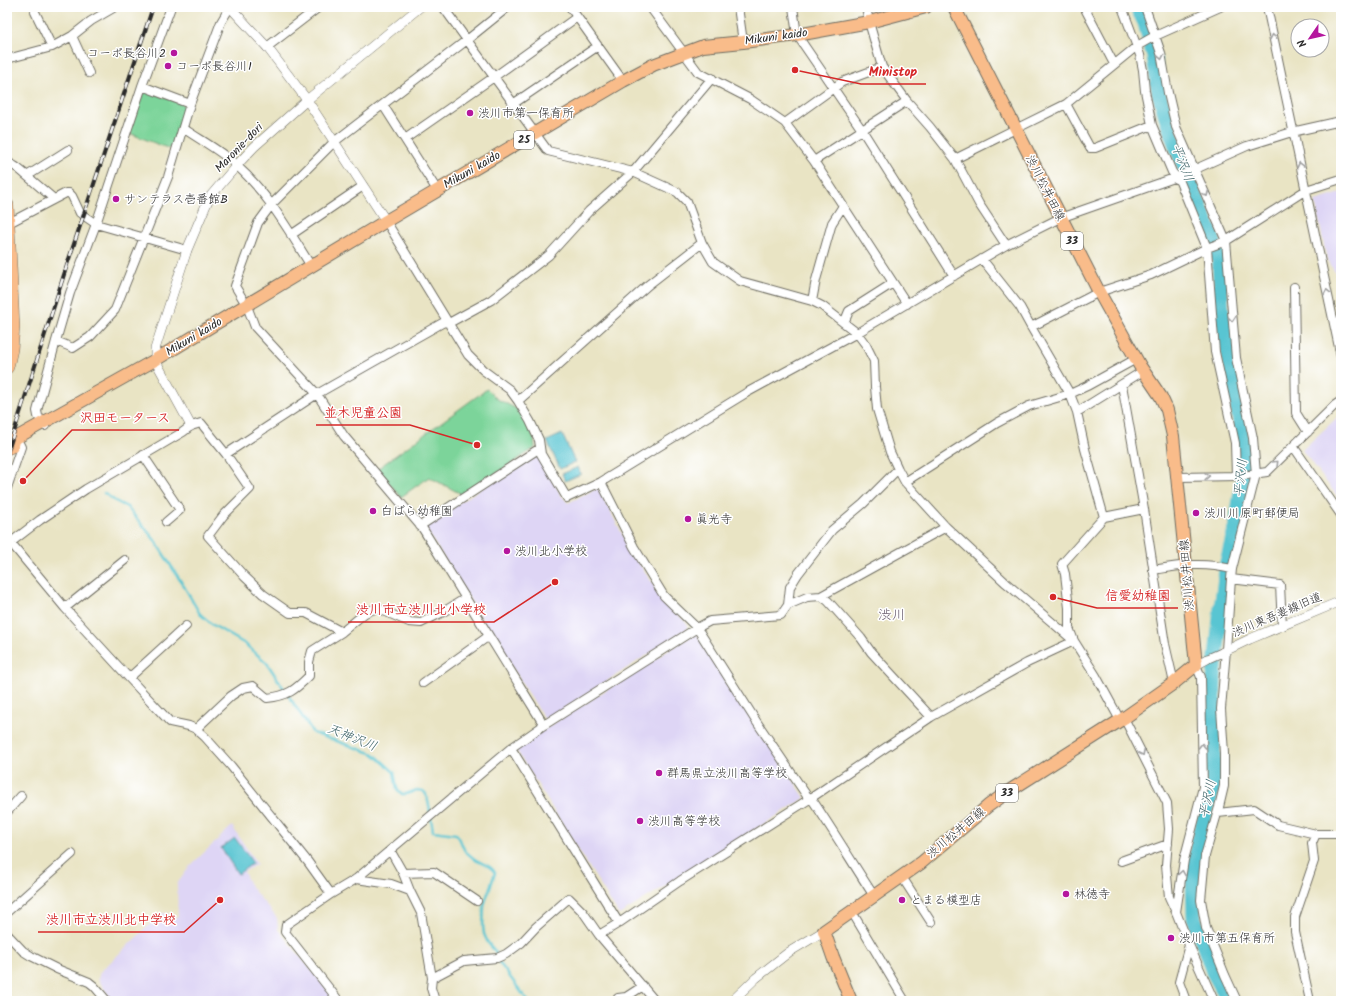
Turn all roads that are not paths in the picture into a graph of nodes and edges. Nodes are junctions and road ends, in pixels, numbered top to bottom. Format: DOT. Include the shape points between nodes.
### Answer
graph roads {
  1 [pos="115,7"];
  2 [pos="171,7"];
  3 [pos="230,7"];
  4 [pos="319,7"];
  5 [pos="420,7"];
  6 [pos="443,7"];
  7 [pos="508,7"];
  8 [pos="570,7"];
  9 [pos="650,7"];
  10 [pos="738,7"];
  11 [pos="793,7"];
  12 [pos="866,7"];
  13 [pos="926,7"];
  14 [pos="954,7"];
  15 [pos="1084,7"];
  16 [pos="1122,7"];
  17 [pos="1145,7"];
  18 [pos="1220,7"];
  19 [pos="1267,7"];
  20 [pos="103,10"];
  21 [pos="35,12"];
  22 [pos="577,17"];
  23 [pos="869,22"];
  24 [pos="797,35"];
  25 [pos="72,36"];
  26 [pos="1154,36"];
  27 [pos="467,40"];
  28 [pos="743,42"];
  29 [pos="1139,45"];
  30 [pos="52,46"];
  31 [pos="267,46"];
  32 [pos="598,46"];
  33 [pos="684,52"];
  34 [pos="7,59"];
  35 [pos="1114,64"];
  36 [pos="882,67"];
  37 [pos="89,73"];
  38 [pos="494,77"];
  39 [pos="712,78"];
  40 [pos="623,81"];
  41 [pos="142,86"];
  42 [pos="834,88"];
  43 [pos="307,100"];
  44 [pos="907,101"];
  45 [pos="190,104"];
  46 [pos="513,104"];
  47 [pos="1066,104"];
  48 [pos="383,105"];
  49 [pos="1341,121"];
  50 [pos="785,123"];
  51 [pos="1152,125"];
  52 [pos="183,128"];
  53 [pos="862,130"];
  54 [pos="1016,130"];
  55 [pos="1292,132"];
  56 [pos="535,134"];
  57 [pos="405,139"];
  58 [pos="334,142"];
  59 [pos="68,150"];
  60 [pos="955,159"];
  61 [pos="814,161"];
  62 [pos="7,163"];
  63 [pos="236,165"];
  64 [pos="1194,170"];
  65 [pos="633,172"];
  66 [pos="27,176"];
  67 [pos="1178,176"];
  68 [pos="1341,179"];
  69 [pos="363,186"];
  70 [pos="437,190"];
  71 [pos="1306,190"];
  72 [pos="54,199"];
  73 [pos="272,204"];
  74 [pos="7,205"];
  75 [pos="843,206"];
  76 [pos="1060,218"];
  77 [pos="386,221"];
  78 [pos="8,224"];
  79 [pos="96,224"];
  80 [pos="291,235"];
  81 [pos="144,238"];
  82 [pos="1224,242"];
  83 [pos="702,243"];
  84 [pos="1006,245"];
  85 [pos="1208,247"];
  86 [pos="187,250"];
  87 [pos="982,259"];
  88 [pos="311,266"];
  89 [pos="954,276"];
  90 [pos="893,283"];
  91 [pos="1294,287"];
  92 [pos="1099,292"];
  93 [pos="812,301"];
  94 [pos="906,304"];
  95 [pos="247,306"];
  96 [pos="449,323"];
  97 [pos="844,323"];
  98 [pos="1031,327"];
  99 [pos="857,333"];
  100 [pos="56,341"];
  101 [pos="1341,357"];
  102 [pos="1136,359"];
  103 [pos="155,360"];
  104 [pos="7,367"];
  105 [pos="1143,371"];
  106 [pos="1122,385"];
  107 [pos="316,394"];
  108 [pos="1070,394"];
  109 [pos="518,401"];
  110 [pos="1341,401"];
  111 [pos="1077,412"];
  112 [pos="44,424"];
  113 [pos="192,426"];
  114 [pos="1308,432"];
  115 [pos="11,443"];
  116 [pos="1292,446"];
  117 [pos="540,448"];
  118 [pos="226,454"];
  119 [pos="143,455"];
  120 [pos="898,469"];
  121 [pos="1254,474"];
  122 [pos="1237,475"];
  123 [pos="1178,477"];
  124 [pos="601,482"];
  125 [pos="905,482"];
  126 [pos="7,488"];
  127 [pos="1144,509"];
  128 [pos="1341,515"];
  129 [pos="1104,517"];
  130 [pos="166,522"];
  131 [pos="420,526"];
  132 [pos="946,527"];
  133 [pos="9,540"];
  134 [pos="125,560"];
  135 [pos="1186,565"];
  136 [pos="1230,569"];
  137 [pos="1153,570"];
  138 [pos="1231,578"];
  139 [pos="821,596"];
  140 [pos="466,598"];
  141 [pos="1341,602"];
  142 [pos="788,605"];
  143 [pos="65,608"];
  144 [pos="186,626"];
  145 [pos="1282,626"];
  146 [pos="696,628"];
  147 [pos="342,632"];
  148 [pos="491,639"];
  149 [pos="1074,641"];
  150 [pos="1224,651"];
  151 [pos="1207,659"];
  152 [pos="1196,665"];
  153 [pos="129,678"];
  154 [pos="423,683"];
  155 [pos="1174,683"];
  156 [pos="931,717"];
  157 [pos="1122,719"];
  158 [pos="544,725"];
  159 [pos="196,729"];
  160 [pos="510,748"];
  161 [pos="21,796"];
  162 [pos="811,798"];
  163 [pos="7,812"];
  164 [pos="1218,813"];
  165 [pos="1316,834"];
  166 [pos="1341,834"];
  167 [pos="1168,844"];
  168 [pos="390,850"];
  169 [pos="72,854"];
  170 [pos="1121,861"];
  171 [pos="403,873"];
  172 [pos="902,877"];
  173 [pos="356,879"];
  174 [pos="410,891"];
  175 [pos="331,894"];
  176 [pos="874,896"];
  177 [pos="477,901"];
  178 [pos="7,912"];
  179 [pos="852,912"];
  180 [pos="1176,912"];
  181 [pos="931,922"];
  182 [pos="619,923"];
  183 [pos="824,931"];
  184 [pos="7,934"];
  185 [pos="599,935"];
  186 [pos="1189,945"];
  187 [pos="432,978"];
  188 [pos="643,986"];
  189 [pos="107,1001"];
  190 [pos="339,1001"];
  191 [pos="435,1001"];
  192 [pos="615,1001"];
  193 [pos="655,1001"];
  194 [pos="732,1001"];
  195 [pos="851,1001"];
  196 [pos="905,1001"];
  197 [pos="1186,1001"];
  198 [pos="1214,1001"];
  199 [pos="1237,1001"];
  200 [pos="1310,1001"];
  1 -- 20 [label="street"];
  2 -- 41 [label="street"];
  3 -- 31 [label="street"];
  3 -- 45 [label="street" via="221,22"];
  4 -- 31 [label="street"];
  5 -- 43 [label="street, Maronie-dori"];
  6 -- 27 [label="street"];
  7 -- 27 [label="street"];
  8 -- 22 [label="street"];
  9 -- 33 [label="street"];
  10 -- 28 [label="street"];
  11 -- 24 [label="street"];
  12 -- 23 [label="street"];
  13 -- 23 [label="main road, Mikuni kaido / 25"];
  14 -- 54 [label="main road, 渋川松井田線 / 33"];
  15 -- 35 [label="street"];
  16 -- 29 [label="street"];
  17 -- 26 [label="street"];
  18 -- 26 [label="street"];
  55 -- 19 [label="street, one-way"];
  20 -- 25 [label="street"];
  21 -- 30 [label="street"];
  22 -- 32 [label="street"];
  22 -- 38 [label="street"];
  23 -- 24 [label="main road, Mikuni kaido / 25"];
  23 -- 36 [label="street"];
  24 -- 28 [label="main road, Mikuni kaido / 25"];
  24 -- 42 [label="street"];
  25 -- 30 [label="street"];
  25 -- 37 [label="street"];
  26 -- 29 [label="street"];
  26 -- 64 [label="street, one-way" via="1161,53 1176,127"];
  27 -- 38 [label="street"];
  27 -- 48 [label="street"];
  28 -- 33 [label="main road, Mikuni kaido / 25" via="703,46"];
  29 -- 35 [label="street"];
  29 -- 51 [label="street"];
  30 -- 34 [label="street"];
  31 -- 43 [label="street"];
  32 -- 40 [label="street"];
  32 -- 46 [label="street"];
  33 -- 39 [label="street" via="698,72"];
  33 -- 40 [label="main road, Mikuni kaido / 25"];
  35 -- 47 [label="street"];
  36 -- 42 [label="street" via="842,82"];
  36 -- 44 [label="street"];
  38 -- 46 [label="street"];
  38 -- 57 [label="street"];
  39 -- 50 [label="street" via="750,99"];
  39 -- 65 [label="street"];
  40 -- 56 [label="main road, Mikuni kaido / 25"];
  41 -- 45 [label="street"];
  41 -- 79 [label="street"];
  42 -- 50 [label="street"];
  42 -- 53 [label="street"];
  43 -- 58 [label="street"];
  43 -- 63 [label="street, Maronie-dori"];
  44 -- 53 [label="street"];
  44 -- 60 [label="street"];
  45 -- 52 [label="street"];
  46 -- 56 [label="street"];
  47 -- 51 [label="street" via="1090,148"];
  47 -- 54 [label="street"];
  48 -- 57 [label="street"];
  48 -- 58 [label="street"];
  49 -- 55 [label="street"];
  50 -- 61 [label="street"];
  51 -- 67 [label="street" via="1172,172"];
  52 -- 63 [label="street"];
  52 -- 81 [label="street" via="168,177"];
  53 -- 61 [label="street"];
  53 -- 89 [label="street"];
  54 -- 60 [label="street"];
  54 -- 76 [label="main road, 渋川松井田線 / 33"];
  55 -- 64 [label="street" via="1247,146"];
  71 -- 55 [label="street, one-way"];
  56 -- 65 [label="street" via="548,151"];
  56 -- 70 [label="main road, Mikuni kaido / 25"];
  57 -- 70 [label="street"];
  58 -- 69 [label="street"];
  58 -- 73 [label="street"];
  59 -- 66 [label="street"];
  60 -- 84 [label="street" via="979,204"];
  61 -- 75 [label="street"];
  62 -- 66 [label="street" via="17,167"];
  63 -- 73 [label="street"];
  63 -- 86 [label="street, Maronie-dori" via="209,198"];
  64 -- 67 [label="street"];
  64 -- 82 [label="street, one-way"];
  65 -- 83 [label="street" via="677,192 687,202"];
  65 -- 96 [label="street" via="589,211 549,255 490,300"];
  66 -- 72 [label="street"];
  67 -- 76 [label="street"];
  67 -- 85 [label="street"];
  68 -- 71 [label="street"];
  69 -- 77 [label="street"];
  69 -- 80 [label="street"];
  70 -- 77 [label="main road, Mikuni kaido / 25"];
  71 -- 82 [label="street"];
  101 -- 71 [label="street, one-way"];
  72 -- 78 [label="street"];
  72 -- 79 [label="street" via="69,193 80,213"];
  73 -- 80 [label="street"];
  73 -- 95 [label="street" via="258,223 235,286"];
  74 -- 78 [label="highway"];
  75 -- 90 [label="street"];
  75 -- 93 [label="street" via="832,223"];
  76 -- 84 [label="street"];
  76 -- 92 [label="main road, 渋川松井田線 / 33"];
  77 -- 88 [label="main road, Mikuni kaido / 25"];
  77 -- 96 [label="street"];
  78 -- 104 [label="highway" via="13,327"];
  79 -- 81 [label="street"];
  79 -- 100 [label="street" via="70,293"];
  80 -- 88 [label="street"];
  81 -- 86 [label="street"];
  81 -- 100 [label="street" via="115,310 90,337 73,348"];
  82 -- 85 [label="street"];
  82 -- 121 [label="street, one-way" via="1236,358 1253,438"];
  83 -- 93 [label="street" via="713,262 740,282"];
  83 -- 109 [label="street" via="648,285"];
  84 -- 87 [label="street"];
  85 -- 92 [label="street" via="1151,275"];
  85 -- 122 [label="street" via="1215,352 1235,443"];
  86 -- 103 [label="street, Maronie-dori" via="155,349"];
  87 -- 89 [label="street"];
  87 -- 98 [label="street" via="1020,307"];
  88 -- 95 [label="main road, Mikuni kaido / 25"];
  89 -- 94 [label="street"];
  90 -- 94 [label="street"];
  90 -- 97 [label="street" via="849,311"];
  91 -- 114 [label="street" via="1296,413"];
  92 -- 98 [label="street"];
  92 -- 102 [label="main road, 渋川松井田線 / 33"];
  93 -- 97 [label="street"];
  94 -- 99 [label="street"];
  95 -- 103 [label="main road, Mikuni kaido / 25"];
  95 -- 107 [label="street" via="256,326"];
  96 -- 107 [label="street" via="444,322"];
  96 -- 109 [label="street" via="468,355 510,390"];
  97 -- 99 [label="street"];
  98 -- 108 [label="street"];
  99 -- 120 [label="street" via="874,361 877,408 890,452"];
  99 -- 124 [label="street" via="746,393"];
  100 -- 112 [label="street" via="37,411"];
  102 -- 105 [label="main road, 渋川松井田線 / 33"];
  102 -- 108 [label="street"];
  103 -- 112 [label="main road, Mikuni kaido / 25" via="110,391"];
  103 -- 113 [label="street"];
  105 -- 106 [label="street"];
  105 -- 123 [label="main road, 渋川松井田線 / 33" via="1167,410"];
  106 -- 111 [label="street"];
  106 -- 127 [label="street"];
  107 -- 118 [label="street"];
  107 -- 131 [label="street" via="344,436"];
  108 -- 111 [label="street"];
  108 -- 125 [label="street" via="1029,406 997,423"];
  109 -- 117 [label="street" via="539,440"];
  110 -- 114 [label="street"];
  111 -- 129 [label="street"];
  112 -- 115 [label="main road, Mikuni kaido / 25"];
  113 -- 118 [label="street" via="201,423"];
  113 -- 119 [label="street"];
  114 -- 116 [label="street"];
  115 -- 126 [label="street" via="21,447"];
  121 -- 116 [label="street, one-way" via="1266,472"];
  116 -- 128 [label="street"];
  117 -- 124 [label="street" via="567,498"];
  117 -- 131 [label="street"];
  118 -- 147 [label="street" via="250,488 222,516 208,536 263,594 290,613 306,613"];
  119 -- 130 [label="street" via="180,510"];
  119 -- 133 [label="street" via="86,488"];
  120 -- 125 [label="street"];
  120 -- 142 [label="street" via="832,530 790,587"];
  121 -- 122 [label="street"];
  121 -- 136 [label="street"];
  123 -- 122 [label="street, one-way"];
  123 -- 135 [label="main road, 渋川松井田線 / 33"];
  124 -- 146 [label="street" via="634,547 664,596"];
  125 -- 132 [label="street"];
  127 -- 129 [label="street"];
  127 -- 137 [label="street"];
  129 -- 149 [label="street" via="1062,564 1069,608 1069,628"];
  131 -- 140 [label="street"];
  132 -- 139 [label="street"];
  132 -- 149 [label="street"];
  133 -- 143 [label="street"];
  134 -- 143 [label="street"];
  135 -- 136 [label="street"];
  135 -- 137 [label="street"];
  135 -- 152 [label="main road, 渋川松井田線 / 33"];
  136 -- 138 [label="street"];
  137 -- 155 [label="street"];
  138 -- 145 [label="street" via="1280,585"];
  138 -- 150 [label="street"];
  139 -- 142 [label="street" via="807,597"];
  139 -- 156 [label="street"];
  140 -- 147 [label="street" via="421,623 409,622 377,608 365,613"];
  140 -- 148 [label="street"];
  141 -- 145 [label="street, 渋川東吾妻線旧道"];
  142 -- 146 [label="street" via="781,615 710,621"];
  143 -- 153 [label="street"];
  144 -- 153 [label="street"];
  145 -- 150 [label="street, 渋川東吾妻線旧道"];
  146 -- 158 [label="street"];
  146 -- 162 [label="street" via="756,721 807,796"];
  147 -- 159 [label="street" via="312,651 309,676 296,689 279,697 267,698 253,686 243,688"];
  148 -- 154 [label="street" via="486,638"];
  148 -- 158 [label="street"];
  149 -- 156 [label="street" via="1027,663"];
  149 -- 157 [label="street"];
  150 -- 151 [label="street"];
  150 -- 164 [label="street" via="1220,709 1224,786"];
  151 -- 152 [label="street"];
  152 -- 155 [label="main road, 渋川松井田線 / 33"];
  180 -- 152 [label="street, one-way" via="1184,860 1203,787 1201,677"];
  153 -- 159 [label="street" via="170,722"];
  155 -- 157 [label="main road, 渋川松井田線 / 33"];
  156 -- 162 [label="street"];
  157 -- 167 [label="street, one-way" via="1167,803 1170,829"];
  157 -- 172 [label="main road, 渋川松井田線 / 33" via="988,806"];
  158 -- 160 [label="street"];
  159 -- 175 [label="street" via="231,766"];
  160 -- 168 [label="street"];
  160 -- 182 [label="street"];
  161 -- 163 [label="street"];
  162 -- 176 [label="street"];
  162 -- 182 [label="street"];
  164 -- 165 [label="street" via="1254,809 1278,825"];
  164 -- 199 [label="street" via="1205,856 1201,900 1206,928"];
  165 -- 166 [label="street"];
  165 -- 200 [label="street" via="1312,843 1314,861 1295,917 1295,932"];
  167 -- 170 [label="street"];
  167 -- 180 [label="street" via="1166,865 1169,897"];
  168 -- 171 [label="street"];
  168 -- 173 [label="street"];
  169 -- 178 [label="street"];
  171 -- 174 [label="street"];
  171 -- 177 [label="street" via="434,872"];
  172 -- 176 [label="main road, 渋川松井田線 / 33"];
  172 -- 181 [label="street"];
  173 -- 174 [label="street" via="391,884"];
  173 -- 175 [label="street"];
  174 -- 187 [label="street" via="421,913"];
  175 -- 190 [label="street" via="286,925 285,932"];
  176 -- 179 [label="main road, 渋川松井田線 / 33"];
  179 -- 183 [label="main road, 渋川松井田線 / 33"];
  179 -- 196 [label="street"];
  180 -- 186 [label="street"];
  182 -- 185 [label="street"];
  183 -- 194 [label="street" via="789,952"];
  183 -- 195 [label="main road"];
  184 -- 189 [label="street" via="31,956 89,982"];
  185 -- 187 [label="street" via="583,912 569,898 521,943 500,957 464,961"];
  185 -- 188 [label="street"];
  186 -- 197 [label="street" via="1179,982"];
  186 -- 198 [label="street"];
  187 -- 191 [label="street" via="431,988"];
  188 -- 192 [label="street"];
  188 -- 193 [label="street"];
}
